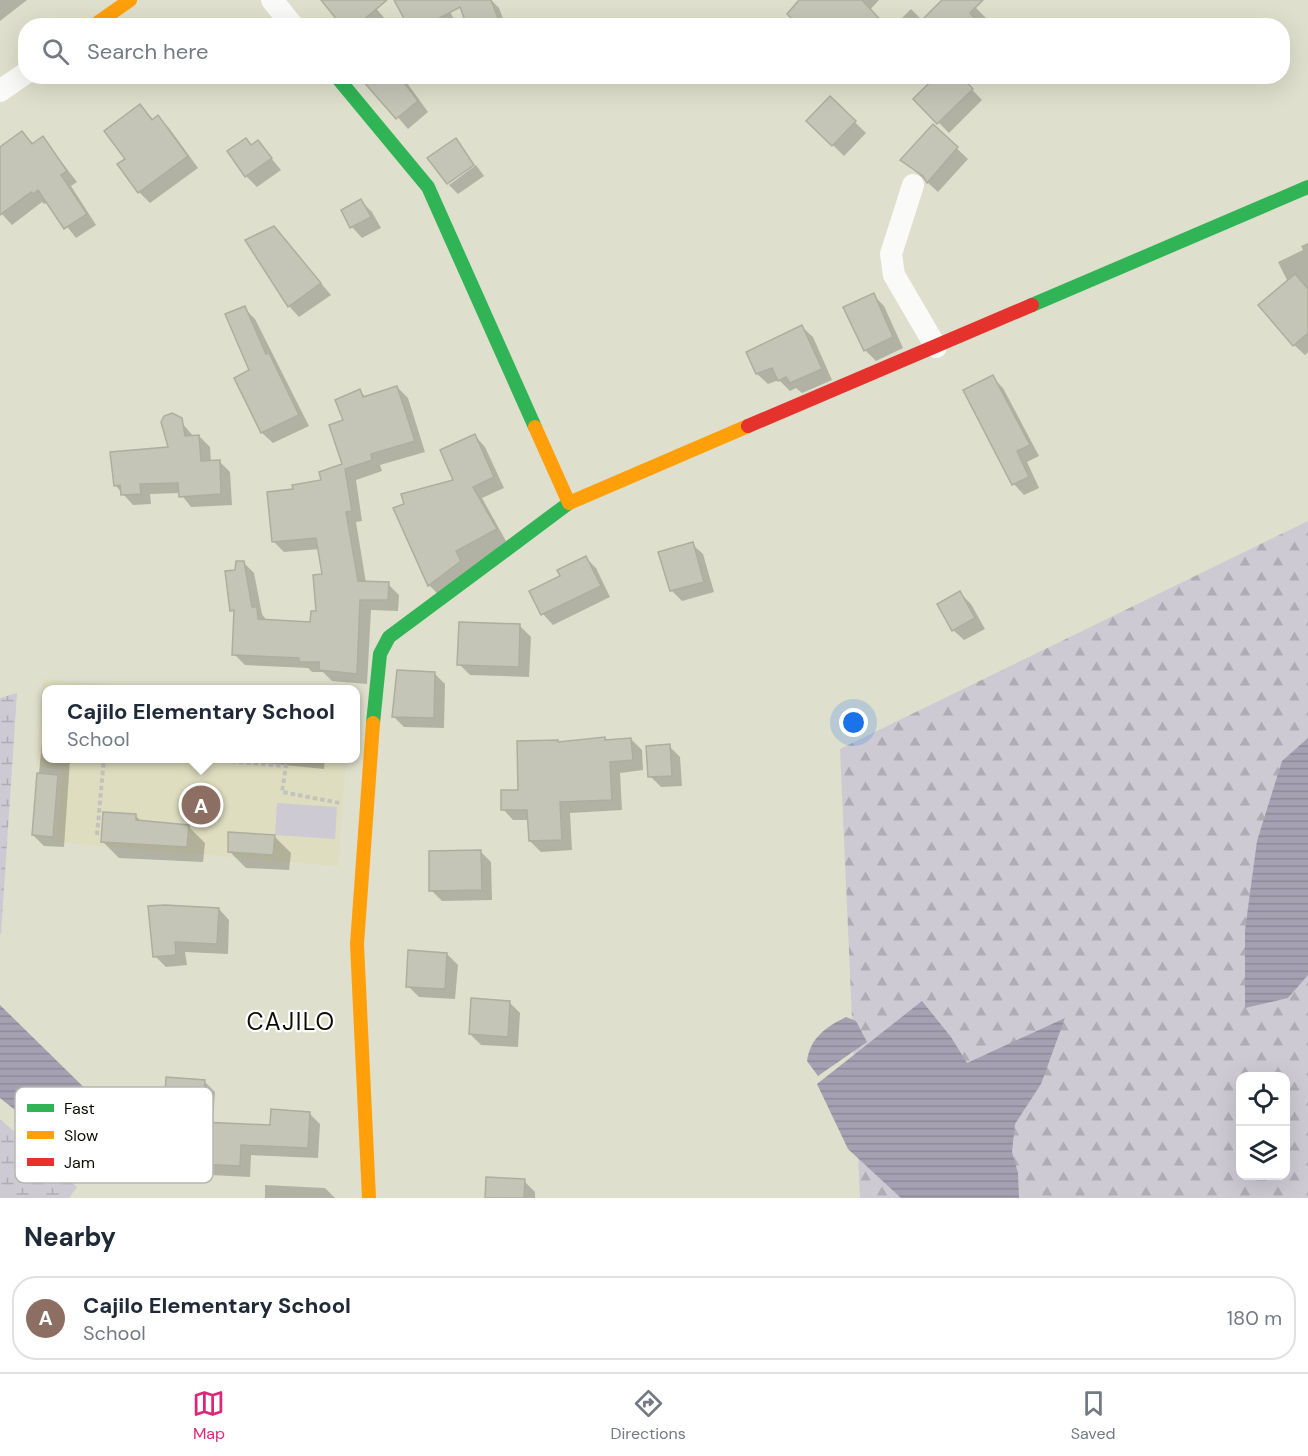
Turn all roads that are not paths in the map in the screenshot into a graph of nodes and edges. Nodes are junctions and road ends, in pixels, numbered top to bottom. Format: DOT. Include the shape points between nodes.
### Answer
graph roads {
  1 [pos="130,0"];
  2 [pos="272,0"];
  3 [pos="104,18"];
  4 [pos="287,18"];
  5 [pos="18,79"];
  6 [pos="343,84"];
  7 [pos="0,91"];
  8 [pos="913,185"];
  9 [pos="1308,187"];
  10 [pos="936,347"];
  11 [pos="569,503"];
  12 [pos="369,1198"];
  1 -- 3 [label="street"];
  2 -- 4 [label="street"];
  5 -- 7 [label="street"];
  6 -- 11 [label="street" via="428,187"];
  8 -- 10 [label="street" via="891,254 894,275"];
  9 -- 10 [label="street"];
  10 -- 11 [label="street"];
  11 -- 12 [label="street" via="389,637 380,654 364,807 357,944"];
}
